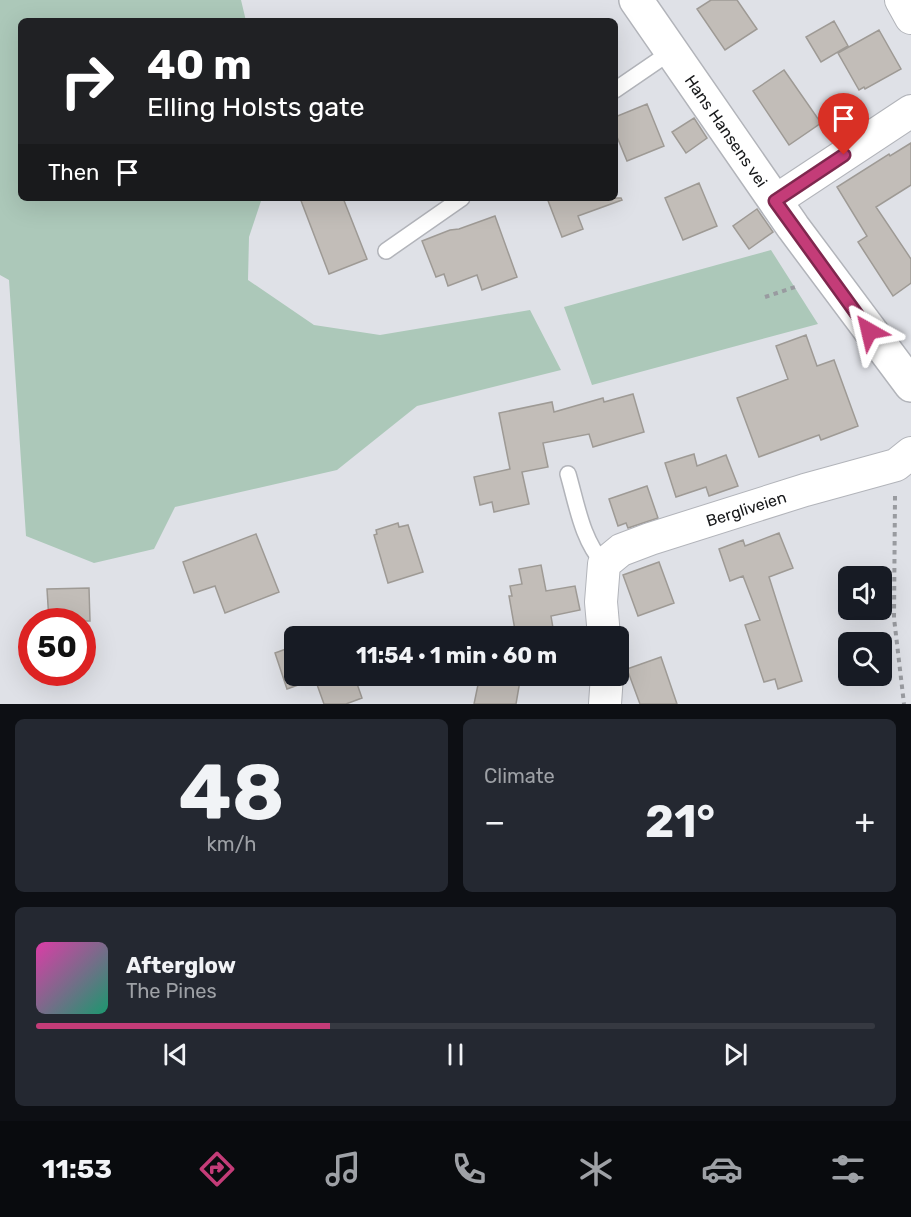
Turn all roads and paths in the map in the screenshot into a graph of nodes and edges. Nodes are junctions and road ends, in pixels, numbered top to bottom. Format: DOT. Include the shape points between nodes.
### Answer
graph roads {
  1 [pos="636,0"];
  2 [pos="901,0"];
  3 [pos="911,18"];
  4 [pos="672,51"];
  5 [pos="618,88"];
  6 [pos="911,111"];
  7 [pos="458,201"];
  8 [pos="775,201"];
  9 [pos="386,251"];
  10 [pos="911,385"];
  11 [pos="903,459"];
  12 [pos="568,474"];
  13 [pos="604,564"];
  14 [pos="603,626"];
  15 [pos="606,686"];
  16 [pos="605,704"];
  17 [pos="904,704"];
  1 -- 4 [label="main road, Hans Hansens vei"];
  2 -- 3 [label="street"];
  4 -- 5 [label="lane"];
  4 -- 8 [label="main road, Hans Hansens vei"];
  6 -- 8 [label="street"];
  7 -- 9 [label="lane"];
  8 -- 10 [label="main road, Hans Hansens vei"];
  11 -- 13 [label="street, Bergliveien" via="650,539 621,550"];
  11 -- 17 [label="path" via="894,618"];
  12 -- 13 [label="lane" via="587,539"];
  13 -- 14 [label="street"];
  15 -- 16 [label="street"];
}
